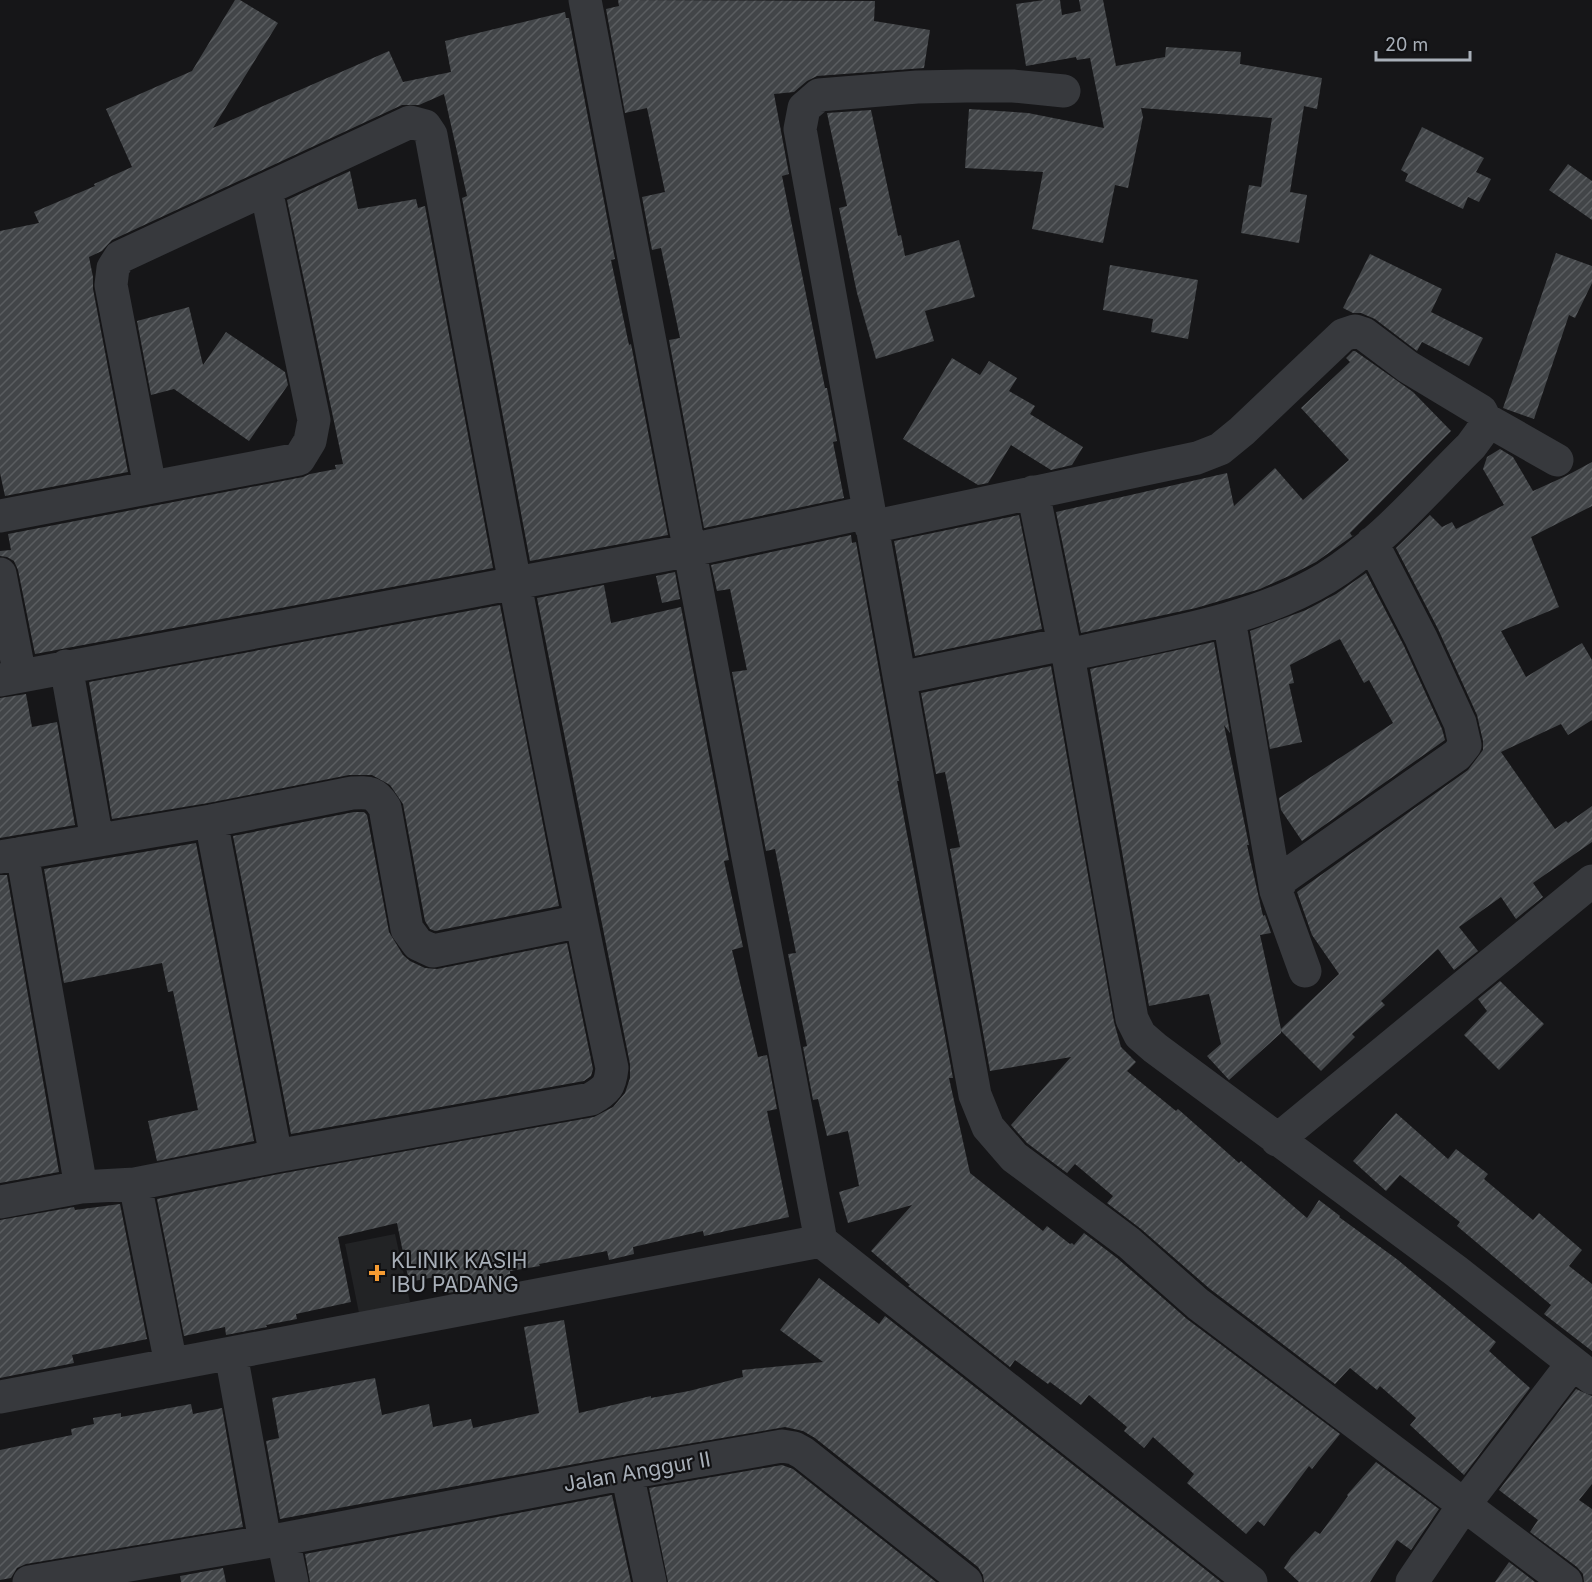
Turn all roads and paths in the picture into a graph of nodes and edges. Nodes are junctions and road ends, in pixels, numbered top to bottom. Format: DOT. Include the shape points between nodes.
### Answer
graph roads {
  1 [pos="585,0"];
  2 [pos="1064,91"];
  3 [pos="266,189"];
  4 [pos="1485,419"];
  5 [pos="1557,460"];
  6 [pos="150,487"];
  7 [pos="1033,492"];
  8 [pos="0,516"];
  9 [pos="870,519"];
  10 [pos="1372,543"];
  11 [pos="691,550"];
  12 [pos="0,574"];
  13 [pos="514,583"];
  14 [pos="1229,619"];
  15 [pos="1066,649"];
  16 [pos="66,666"];
  17 [pos="10,678"];
  18 [pos="900,678"];
  19 [pos="211,821"];
  20 [pos="97,840"];
  21 [pos="11,855"];
  22 [pos="1592,881"];
  23 [pos="1276,891"];
  24 [pos="581,921"];
  25 [pos="1305,971"];
  26 [pos="1277,1140"];
  27 [pos="276,1156"];
  28 [pos="135,1184"];
  29 [pos="81,1187"];
  30 [pos="0,1202"];
  31 [pos="821,1241"];
  32 [pos="231,1354"];
  33 [pos="171,1365"];
  34 [pos="1583,1371"];
  35 [pos="0,1397"];
  36 [pos="627,1473"];
  37 [pos="1464,1505"];
  38 [pos="274,1540"];
  39 [pos="29,1582"];
  40 [pos="292,1582"];
  41 [pos="650,1582"];
  42 [pos="966,1582"];
  43 [pos="1251,1582"];
  44 [pos="1412,1582"];
  45 [pos="1566,1582"];
  1 -- 11 [label="street"];
  2 -- 9 [label="street" via="1013,86 917,87 819,95 804,108 800,129"];
  3 -- 6 [label="street" via="120,257 113,268 111,285"];
  3 -- 6 [label="street" via="314,420 310,441 299,459"];
  3 -- 13 [label="street" via="410,122 421,124 431,135"];
  4 -- 5 [label="street"];
  4 -- 7 [label="street" via="1481,411 1355,331 1343,335 1220,449 1197,458"];
  4 -- 10 [label="street" via="1471,446"];
  6 -- 8 [label="street"];
  7 -- 9 [label="street"];
  7 -- 15 [label="street"];
  9 -- 11 [label="street"];
  9 -- 18 [label="street"];
  10 -- 14 [label="street" via="1326,578"];
  10 -- 23 [label="street" via="1421,638 1460,723 1465,745 1457,755 1283,878"];
  11 -- 13 [label="street"];
  11 -- 31 [label="street"];
  12 -- 17 [label="street"];
  13 -- 16 [label="street"];
  13 -- 24 [label="street"];
  14 -- 15 [label="street"];
  14 -- 23 [label="street"];
  15 -- 18 [label="street"];
  15 -- 26 [label="street" via="1132,1018 1140,1035 1155,1048"];
  16 -- 17 [label="street"];
  16 -- 20 [label="street"];
  18 -- 37 [label="street" via="975,1095 988,1127 1014,1156 1129,1243 1198,1304"];
  19 -- 20 [label="street"];
  19 -- 24 [label="street" via="369,792 385,808 407,929 418,944 433,951"];
  19 -- 27 [label="street"];
  20 -- 21 [label="street"];
  21 -- 29 [label="street"];
  22 -- 26 [label="street"];
  23 -- 25 [label="street"];
  24 -- 27 [label="street" via="612,1068 611,1082 605,1090 591,1098"];
  26 -- 34 [label="street" via="1456,1271"];
  27 -- 28 [label="street"];
  28 -- 29 [label="street"];
  28 -- 33 [label="street"];
  29 -- 30 [label="street"];
  31 -- 32 [label="street"];
  31 -- 43 [label="street"];
  32 -- 33 [label="street"];
  32 -- 38 [label="street"];
  33 -- 35 [label="street"];
  34 -- 37 [label="street"];
  36 -- 38 [label="street, Jalan Anggur II"];
  36 -- 41 [label="street"];
  36 -- 42 [label="street, Jalan Anggur II" via="782,1446 794,1448"];
  37 -- 44 [label="street"];
  37 -- 45 [label="street"];
  38 -- 39 [label="street, Jalan Anggur II"];
  38 -- 40 [label="street"];
}
